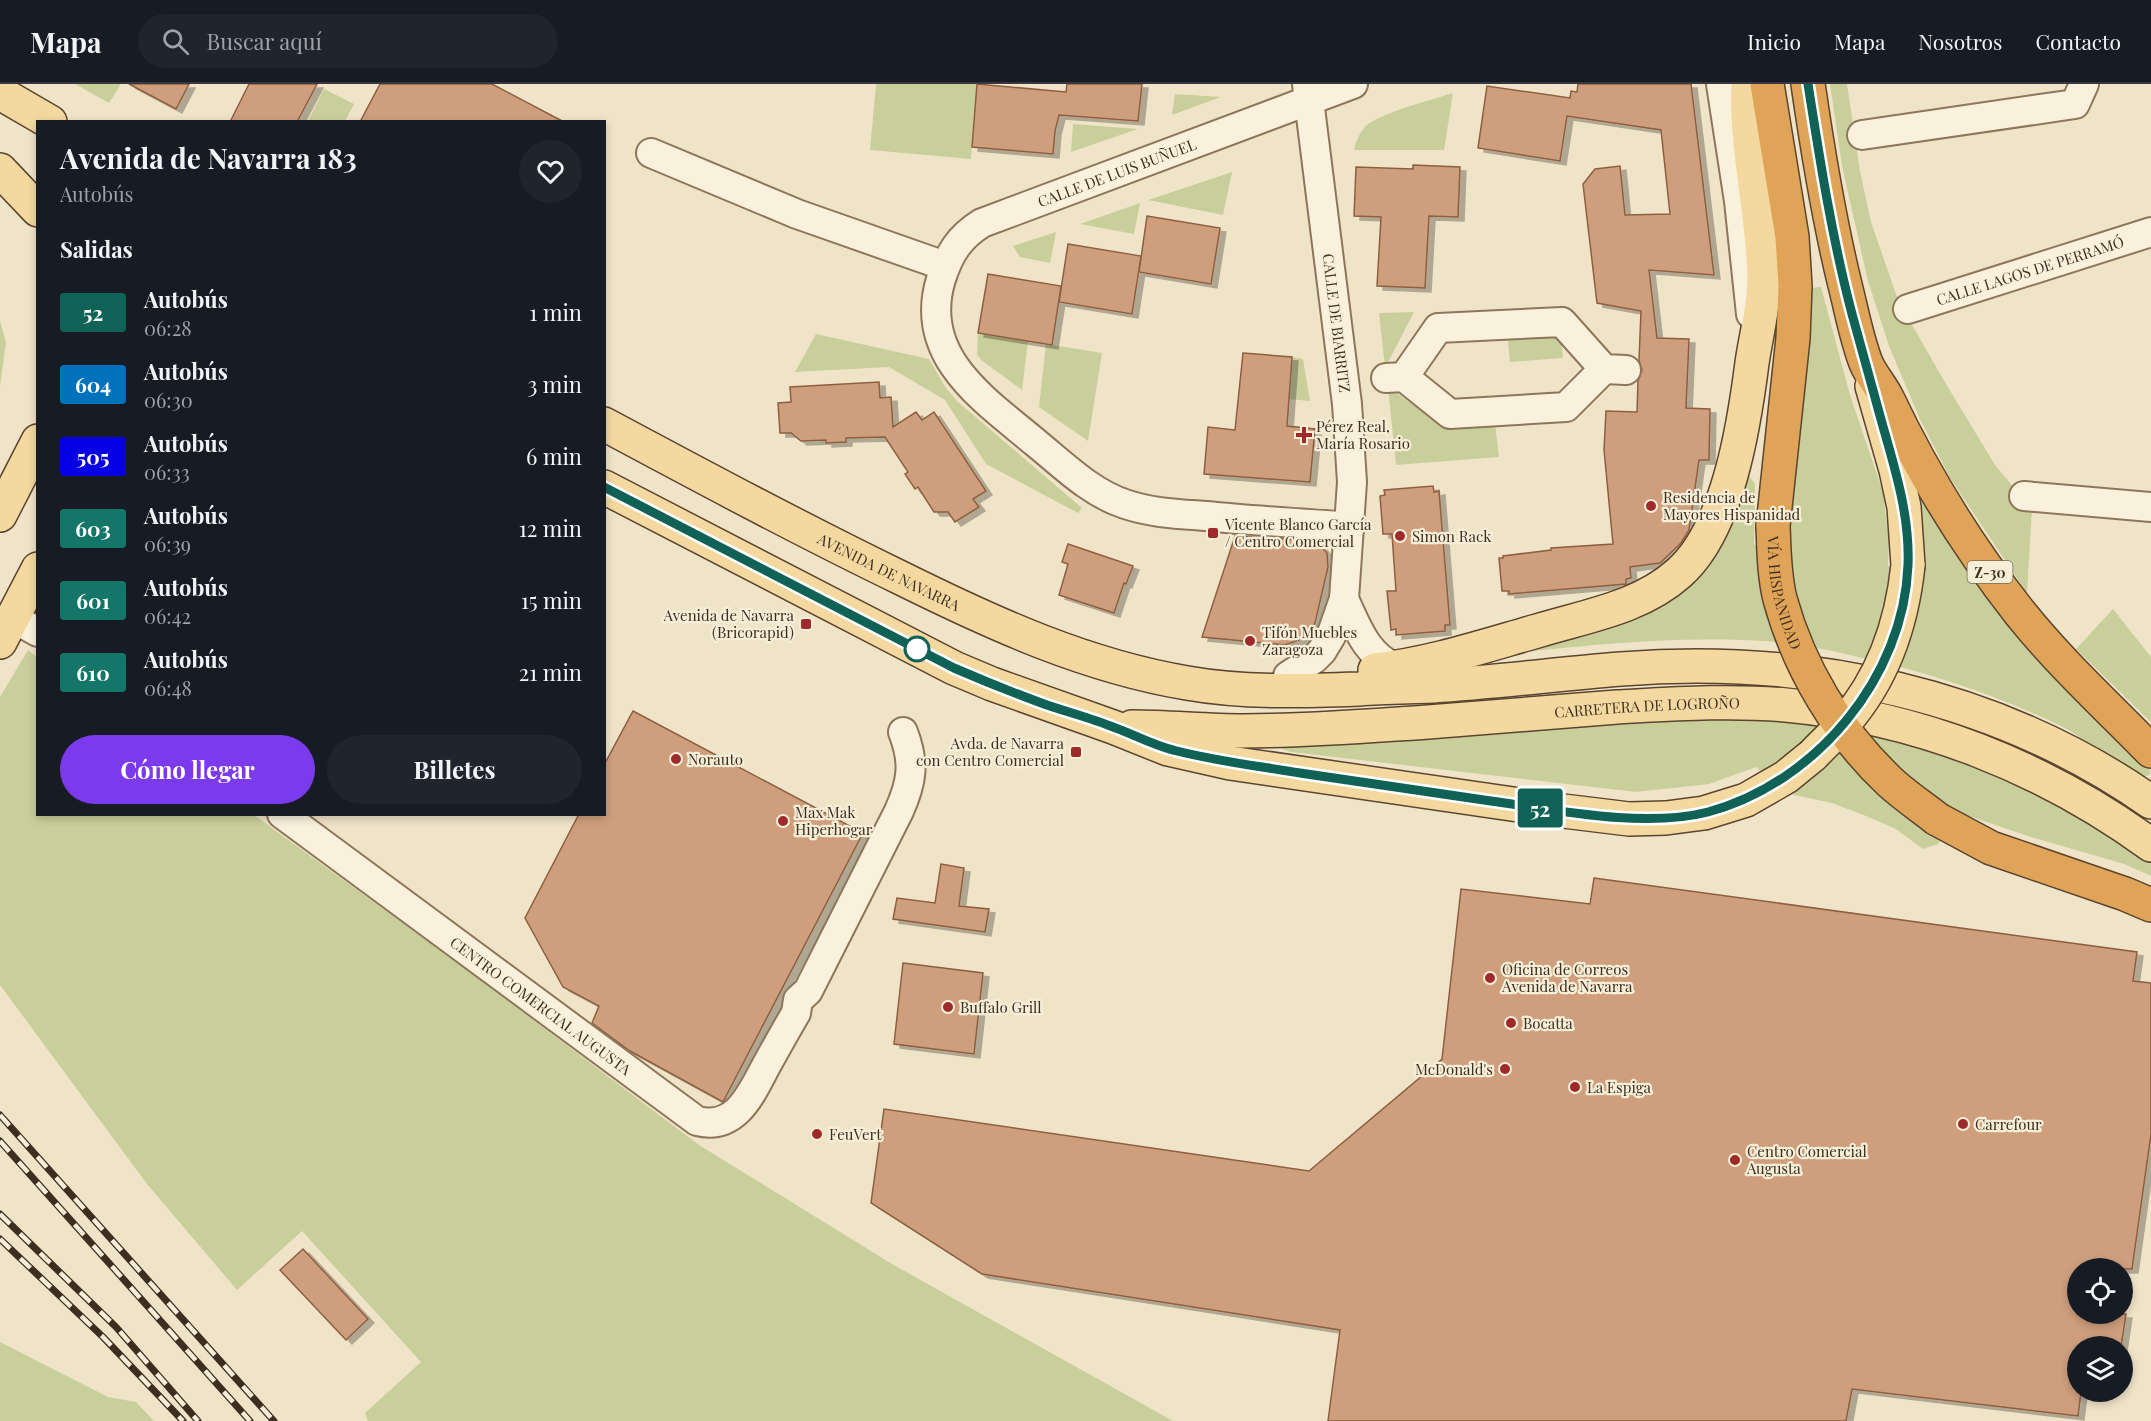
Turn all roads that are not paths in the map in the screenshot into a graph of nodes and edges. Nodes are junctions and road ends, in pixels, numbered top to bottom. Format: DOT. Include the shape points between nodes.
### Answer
graph roads {
  1 [pos="1353,84"];
  2 [pos="1721,84"];
  3 [pos="1748,84"];
  4 [pos="1767,84"];
  5 [pos="1808,84"];
  6 [pos="2084,84"];
  7 [pos="1308,92"];
  8 [pos="0,93"];
  9 [pos="47,120"];
  10 [pos="1862,135"];
  11 [pos="651,153"];
  12 [pos="0,162"];
  13 [pos="0,170"];
  14 [pos="36,182"];
  15 [pos="36,208"];
  16 [pos="2151,232"];
  17 [pos="945,266"];
  18 [pos="1908,309"];
  19 [pos="1752,363"];
  20 [pos="1867,364"];
  21 [pos="1504,417"];
  22 [pos="606,425"];
  23 [pos="36,445"];
  24 [pos="606,488"];
  25 [pos="2024,496"];
  26 [pos="2151,507"];
  27 [pos="0,515"];
  28 [pos="1350,527"];
  29 [pos="36,575"];
  30 [pos="1344,599"];
  31 [pos="13,627"];
  32 [pos="1396,668"];
  33 [pos="1288,676"];
  34 [pos="1190,684"];
  35 [pos="1113,727"];
  36 [pos="903,732"];
  37 [pos="2151,751"];
  38 [pos="2151,802"];
  39 [pos="285,816"];
  40 [pos="2151,844"];
  41 [pos="2151,905"];
  1 -- 7 [label="street, CALLE DE LUIS BUÑUEL"];
  2 -- 19 [label="street" via="1739,201"];
  3 -- 19 [label="main road" via="1748,130 1764,277"];
  4 -- 41 [label="highway, VÍA HISPANIDAD, bridge" via="1792,237 1795,286 1773,526 1774,562 1780,597 1810,676 1867,759 1937,819 1991,848"];
  5 -- 20 [label="highway, Z-30" via="1836,250"];
  6 -- 10 [label="street" via="2075,104"];
  7 -- 17 [label="street, CALLE DE LUIS BUÑUEL" via="982,223 957,243"];
  7 -- 28 [label="street, CALLE DE BIARRITZ" via="1347,404"];
  8 -- 9 [label="main road"];
  11 -- 17 [label="street" via="797,214"];
  12 -- 14 [label="main road"];
  13 -- 15 [label="main road"];
  16 -- 18 [label="street, CALLE LAGOS DE PERRAMÓ"];
  17 -- 28 [label="street, CALLE DE LUIS BUÑUEL" via="938,287 939,337 964,381 1072,473 1108,498 1172,513"];
  19 -- 32 [label="main road" via="1744,416 1723,499 1697,553 1680,572 1647,596 1613,609"];
  20 -- 35 [label="main road, Z-30, bridge" via="1904,507 1908,564 1900,618 1884,662 1845,722 1786,777 1746,800 1704,813 1629,819 1230,763 1168,749"];
  20 -- 37 [label="highway, Z-30" via="1934,488 1984,564 2058,657"];
  21 -- 21 [label="street" via="1450,414 1395,377 1438,328 1562,322 1615,369 1566,407"];
  22 -- 34 [label="main road, AVENIDA DE NAVARRA" via="820,539 1008,629 1088,658"];
  23 -- 27 [label="main road"];
  24 -- 35 [label="main road" via="954,668"];
  25 -- 26 [label="street"];
  28 -- 30 [label="street, CALLE DE BIARRITZ"];
  29 -- 31 [label="main road"];
  30 -- 32 [label="street" via="1367,646"];
  30 -- 33 [label="street, CALLE DE BIARRITZ" via="1322,651"];
  32 -- 33 [label="main road"];
  33 -- 34 [label="main road"];
  34 -- 38 [label="main road" via="1308,691 1703,666 1837,676 1949,702 2019,728 2084,760"];
  35 -- 40 [label="main road, CARRETERA DE LOGROÑO" via="1252,731 1680,703 1785,705 1837,711 1957,742 2064,788"];
  36 -- 39 [label="street, CENTRO COMERCIAL AUGUSTA" via="911,760 907,793 808,991 798,1000 796,1012 742,1106 717,1123 696,1121"];
}
